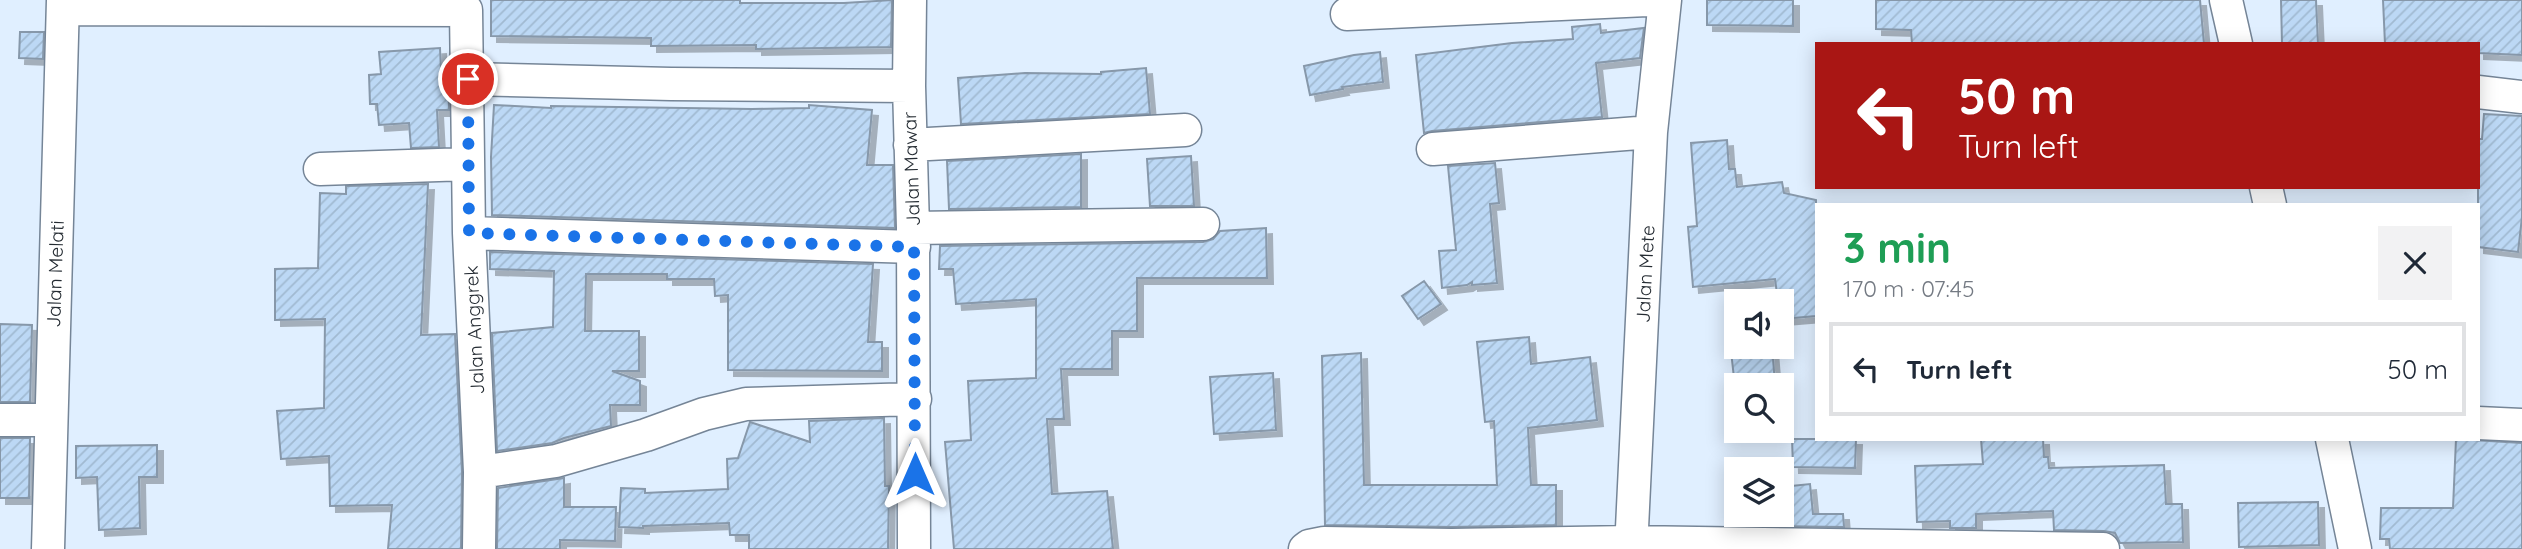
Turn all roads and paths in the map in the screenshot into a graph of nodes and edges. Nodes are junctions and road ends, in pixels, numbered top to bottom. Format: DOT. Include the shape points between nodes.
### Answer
graph roads {
  1 [pos="910,0"];
  2 [pos="1647,0"];
  3 [pos="1665,0"];
  4 [pos="2226,0"];
  5 [pos="63,5"];
  6 [pos="466,5"];
  7 [pos="1347,14"];
  8 [pos="2236,42"];
  9 [pos="468,79"];
  10 [pos="909,86"];
  11 [pos="2480,92"];
  12 [pos="2522,97"];
  13 [pos="1185,130"];
  14 [pos="1651,132"];
  15 [pos="911,145"];
  16 [pos="1433,149"];
  17 [pos="468,164"];
  18 [pos="320,169"];
  19 [pos="1203,225"];
  20 [pos="469,233"];
  21 [pos="913,238"];
  22 [pos="915,400"];
  23 [pos="0,420"];
  24 [pos="50,420"];
  25 [pos="2480,423"];
  26 [pos="2522,425"];
  27 [pos="2332,441"];
  28 [pos="480,472"];
  29 [pos="1631,545"];
  30 [pos="48,549"];
  31 [pos="479,549"];
  32 [pos="914,549"];
  33 [pos="1306,549"];
  34 [pos="2103,549"];
  35 [pos="2355,549"];
  1 -- 10 [label="street, Jalan Mawar"];
  2 -- 7 [label="street"];
  3 -- 14 [label="street, Jalan Mete"];
  4 -- 8 [label="street"];
  5 -- 6 [label="street, Jalan Anggrek"];
  5 -- 24 [label="street, Jalan Melati"];
  6 -- 9 [label="street, Jalan Anggrek"];
  9 -- 10 [label="street"];
  9 -- 17 [label="street, Jalan Anggrek"];
  10 -- 15 [label="street, Jalan Mawar"];
  11 -- 12 [label="street"];
  13 -- 15 [label="street"];
  14 -- 16 [label="street"];
  14 -- 29 [label="street, Jalan Mete"];
  15 -- 21 [label="street, Jalan Mawar"];
  17 -- 18 [label="street"];
  17 -- 20 [label="street, Jalan Anggrek"];
  19 -- 21 [label="street"];
  20 -- 21 [label="street"];
  20 -- 28 [label="street, Jalan Anggrek"];
  21 -- 22 [label="street, Jalan Mawar"];
  22 -- 28 [label="street" via="746,404 556,461"];
  22 -- 32 [label="street, Jalan Mawar"];
  23 -- 24 [label="street"];
  24 -- 30 [label="street, Jalan Melati"];
  25 -- 26 [label="street"];
  27 -- 35 [label="street"];
  28 -- 31 [label="street, Jalan Anggrek"];
  29 -- 33 [label="street" via="1324,542"];
  29 -- 34 [label="street"];
}
